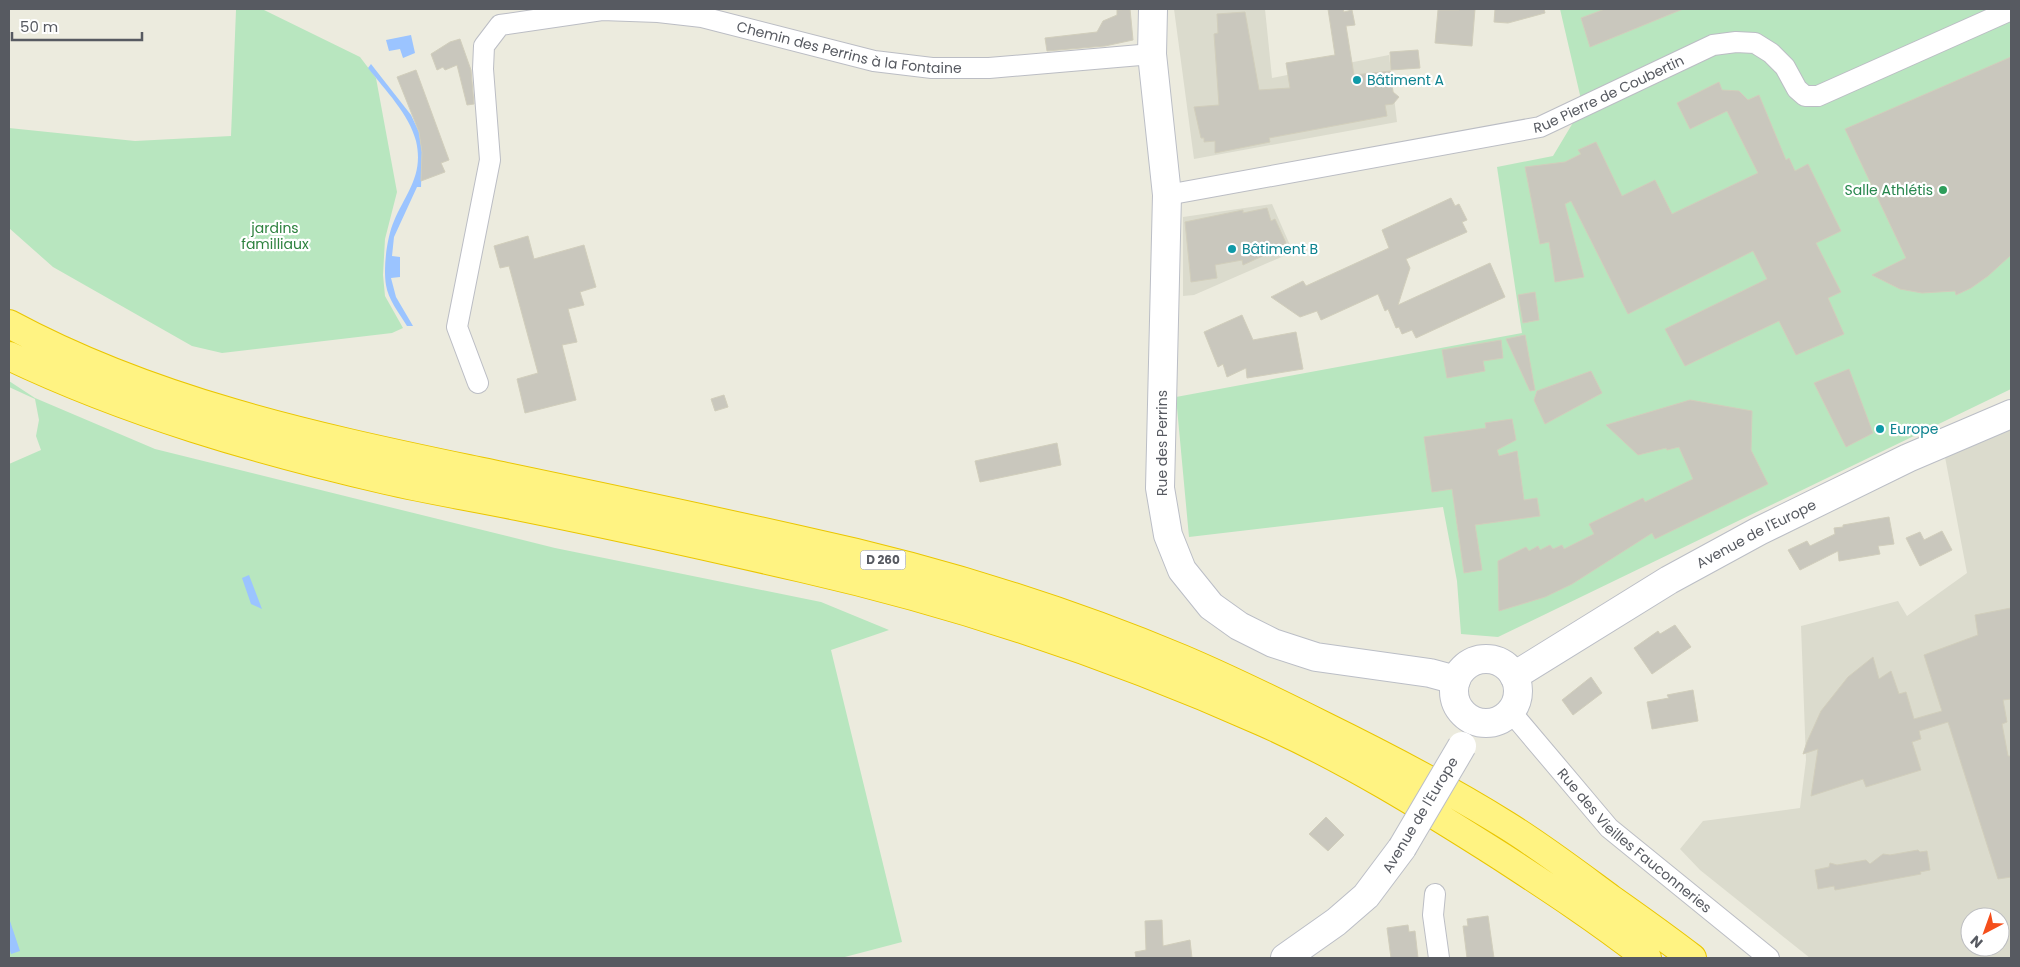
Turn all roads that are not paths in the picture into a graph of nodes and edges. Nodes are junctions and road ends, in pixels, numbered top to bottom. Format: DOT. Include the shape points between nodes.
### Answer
graph roads {
  1 [pos="1153,9"];
  2 [pos="2011,10"];
  3 [pos="1152,54"];
  4 [pos="1167,195"];
  5 [pos="9,324"];
  6 [pos="9,356"];
  7 [pos="478,383"];
  8 [pos="2011,414"];
  9 [pos="1514,676"];
  10 [pos="1456,680"];
  11 [pos="1511,712"];
  12 [pos="1470,719"];
  13 [pos="1435,894"];
  14 [pos="1285,958"];
  15 [pos="1440,958"];
  16 [pos="1647,958"];
  17 [pos="1692,958"];
  18 [pos="1769,958"];
  1 -- 3 [label="street, Rue des Perrins"];
  2 -- 4 [label="street, Rue Pierre de Coubertin" via="1818,96 1805,96 1797,89 1785,67 1755,43 1713,45 1540,127"];
  3 -- 4 [label="street, Rue des Perrins"];
  3 -- 7 [label="street, Chemin des Perrins à la Fontaine" via="988,68 932,68 874,61 702,17 658,12 602,10 500,25 484,46 490,160 457,327"];
  4 -- 10 [label="street, Rue des Perrins" via="1160,488 1168,535 1182,570 1211,606 1239,626 1273,643 1316,657 1430,673"];
  5 -- 17 [label="highway, D 260" via="109,371 273,425 870,556 1006,595 1110,630 1265,697 1421,776 1507,826"];
  6 -- 16 [label="highway, D 260" via="104,397 214,436 391,481 802,567 993,618 1074,646 1256,719 1322,752 1452,825 1573,903"];
  8 -- 9 [label="street, Avenue de l'Europe" via="1908,458 1759,531 1670,580"];
  9 -- 10 [label="street" via="1498,662 1478,660 1461,671"];
  9 -- 11 [label="street" via="1518,694"];
  10 -- 12 [label="street" via="1454,698"];
  11 -- 12 [label="street" via="1504,718 1487,723"];
  11 -- 18 [label="street, Rue des Vieilles Fauconneries" via="1609,828"];
  12 -- 14 [label="street, Avenue de l'Europe, bridge" via="1462,746 1402,848 1366,896"];
  13 -- 15 [label="street" via="1433,915"];
}
